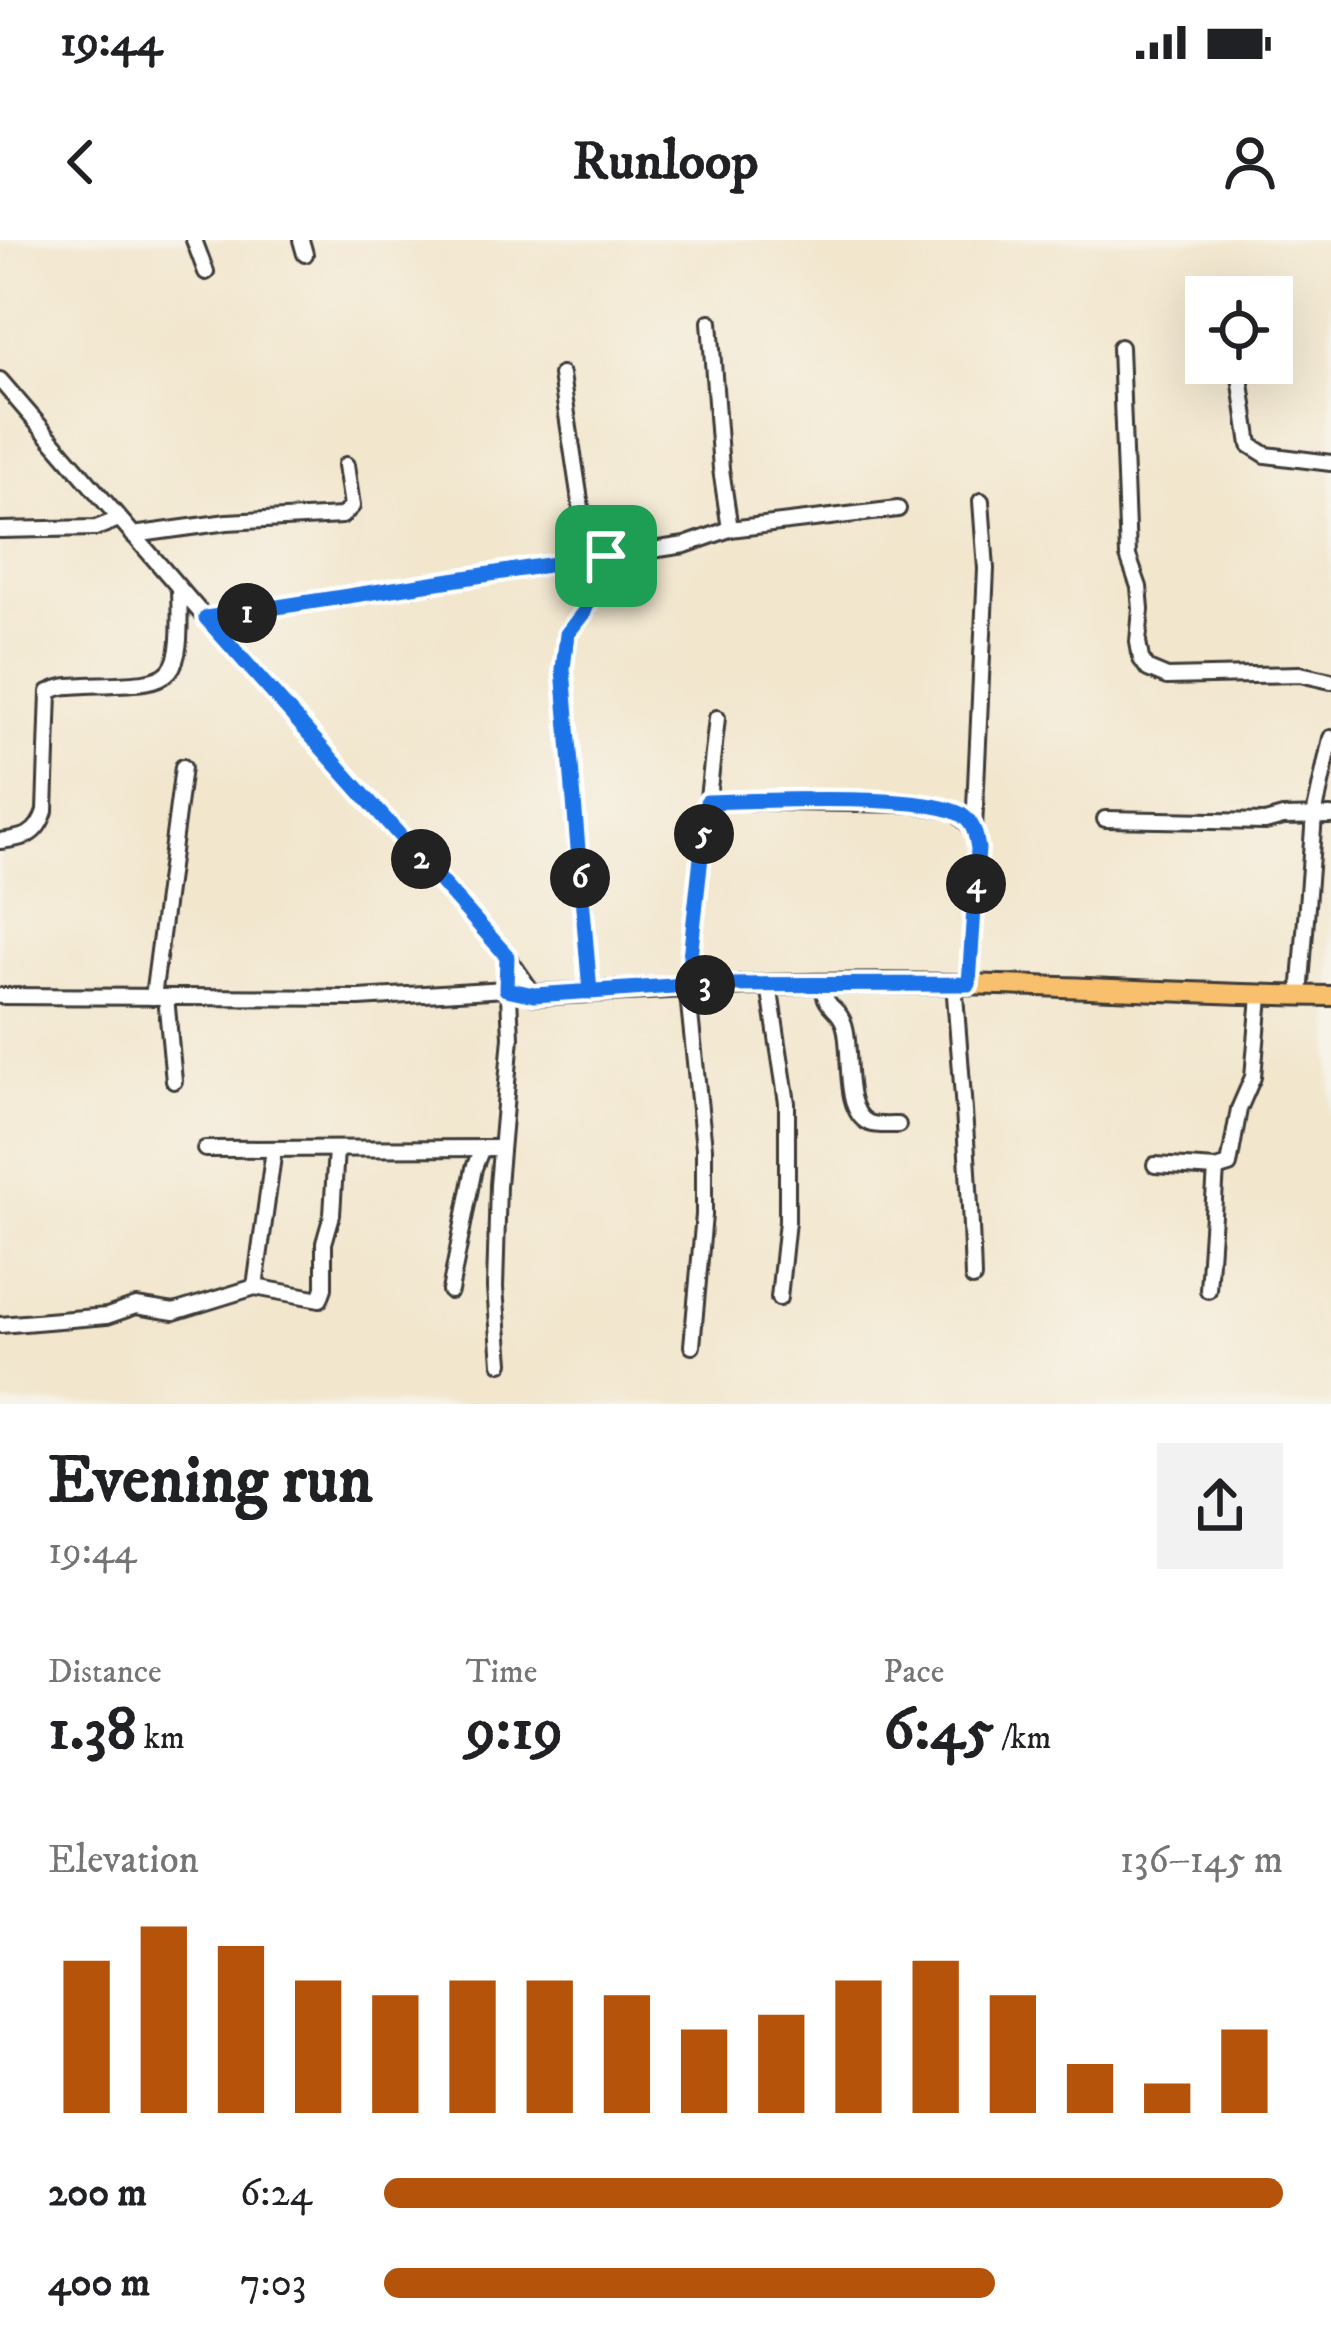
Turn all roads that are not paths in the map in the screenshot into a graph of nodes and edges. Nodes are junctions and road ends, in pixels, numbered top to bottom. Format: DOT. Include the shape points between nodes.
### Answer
graph roads {
  1 [pos="194,240"];
  2 [pos="206,272"];
  3 [pos="710,322"];
  4 [pos="1120,347"];
  5 [pos="561,375"];
  6 [pos="0,380"];
  7 [pos="1241,384"];
  8 [pos="1331,463"];
  9 [pos="346,465"];
  10 [pos="981,501"];
  11 [pos="898,509"];
  12 [pos="119,519"];
  13 [pos="730,529"];
  14 [pos="0,530"];
  15 [pos="133,535"];
  16 [pos="606,556"];
  17 [pos="589,560"];
  18 [pos="179,588"];
  19 [pos="206,618"];
  20 [pos="1331,681"];
  21 [pos="717,718"];
  22 [pos="1331,738"];
  23 [pos="183,767"];
  24 [pos="707,802"];
  25 [pos="1314,816"];
  26 [pos="1331,816"];
  27 [pos="1105,819"];
  28 [pos="974,829"];
  29 [pos="0,841"];
  30 [pos="507,956"];
  31 [pos="962,984"];
  32 [pos="687,985"];
  33 [pos="769,985"];
  34 [pos="822,985"];
  35 [pos="506,989"];
  36 [pos="590,992"];
  37 [pos="534,995"];
  38 [pos="1260,995"];
  39 [pos="0,996"];
  40 [pos="1300,996"];
  41 [pos="1331,996"];
  42 [pos="159,997"];
  43 [pos="174,1081"];
  44 [pos="898,1125"];
  45 [pos="482,1148"];
  46 [pos="501,1148"];
  47 [pos="205,1149"];
  48 [pos="274,1149"];
  49 [pos="336,1149"];
  50 [pos="1155,1165"];
  51 [pos="1216,1169"];
  52 [pos="974,1278"];
  53 [pos="255,1287"];
  54 [pos="1208,1290"];
  55 [pos="450,1291"];
  56 [pos="779,1298"];
  57 [pos="0,1325"];
  58 [pos="692,1346"];
  59 [pos="501,1364"];
  1 -- 2 [label="street"];
  3 -- 13 [label="street"];
  4 -- 20 [label="street" via="1124,503 1141,658 1167,676 1300,674"];
  5 -- 17 [label="street"];
  6 -- 12 [label="street"];
  7 -- 8 [label="street" via="1250,446"];
  9 -- 15 [label="street" via="352,506 342,516"];
  10 -- 28 [label="street" via="986,569"];
  11 -- 13 [label="street"];
  12 -- 14 [label="street" via="96,528"];
  12 -- 15 [label="street"];
  13 -- 16 [label="street" via="685,545"];
  15 -- 18 [label="street"];
  16 -- 17 [label="street"];
  16 -- 36 [label="street" via="567,634 563,669"];
  17 -- 19 [label="street"];
  18 -- 19 [label="street"];
  18 -- 29 [label="street" via="180,637 169,674 156,683 49,692 40,828"];
  19 -- 30 [label="street"];
  21 -- 24 [label="street"];
  22 -- 25 [label="street"];
  23 -- 42 [label="street"];
  24 -- 28 [label="street" via="911,803 954,811"];
  24 -- 32 [label="street"];
  25 -- 26 [label="street"];
  25 -- 27 [label="street"];
  25 -- 40 [label="street"];
  28 -- 31 [label="street"];
  30 -- 35 [label="street"];
  30 -- 37 [label="street"];
  31 -- 34 [label="main road"];
  31 -- 38 [label="main road"];
  31 -- 52 [label="street"];
  32 -- 33 [label="main road"];
  32 -- 36 [label="main road"];
  32 -- 58 [label="street" via="704,1148"];
  33 -- 34 [label="main road"];
  33 -- 56 [label="street" via="787,1103"];
  34 -- 44 [label="street" via="825,1004 845,1025 859,1113 869,1123"];
  35 -- 37 [label="street"];
  35 -- 42 [label="street"];
  35 -- 46 [label="street" via="511,1037"];
  36 -- 37 [label="main road"];
  38 -- 40 [label="main road"];
  38 -- 51 [label="street" via="1253,1077 1232,1158"];
  39 -- 42 [label="street"];
  40 -- 41 [label="main road"];
  42 -- 43 [label="street"];
  45 -- 46 [label="street"];
  45 -- 49 [label="street"];
  45 -- 55 [label="street"];
  46 -- 59 [label="street"];
  47 -- 48 [label="street"];
  48 -- 49 [label="street"];
  48 -- 53 [label="street"];
  49 -- 53 [label="street" via="320,1298"];
  50 -- 51 [label="street"];
  51 -- 54 [label="street"];
  53 -- 57 [label="street" via="174,1312 136,1306"];
}
